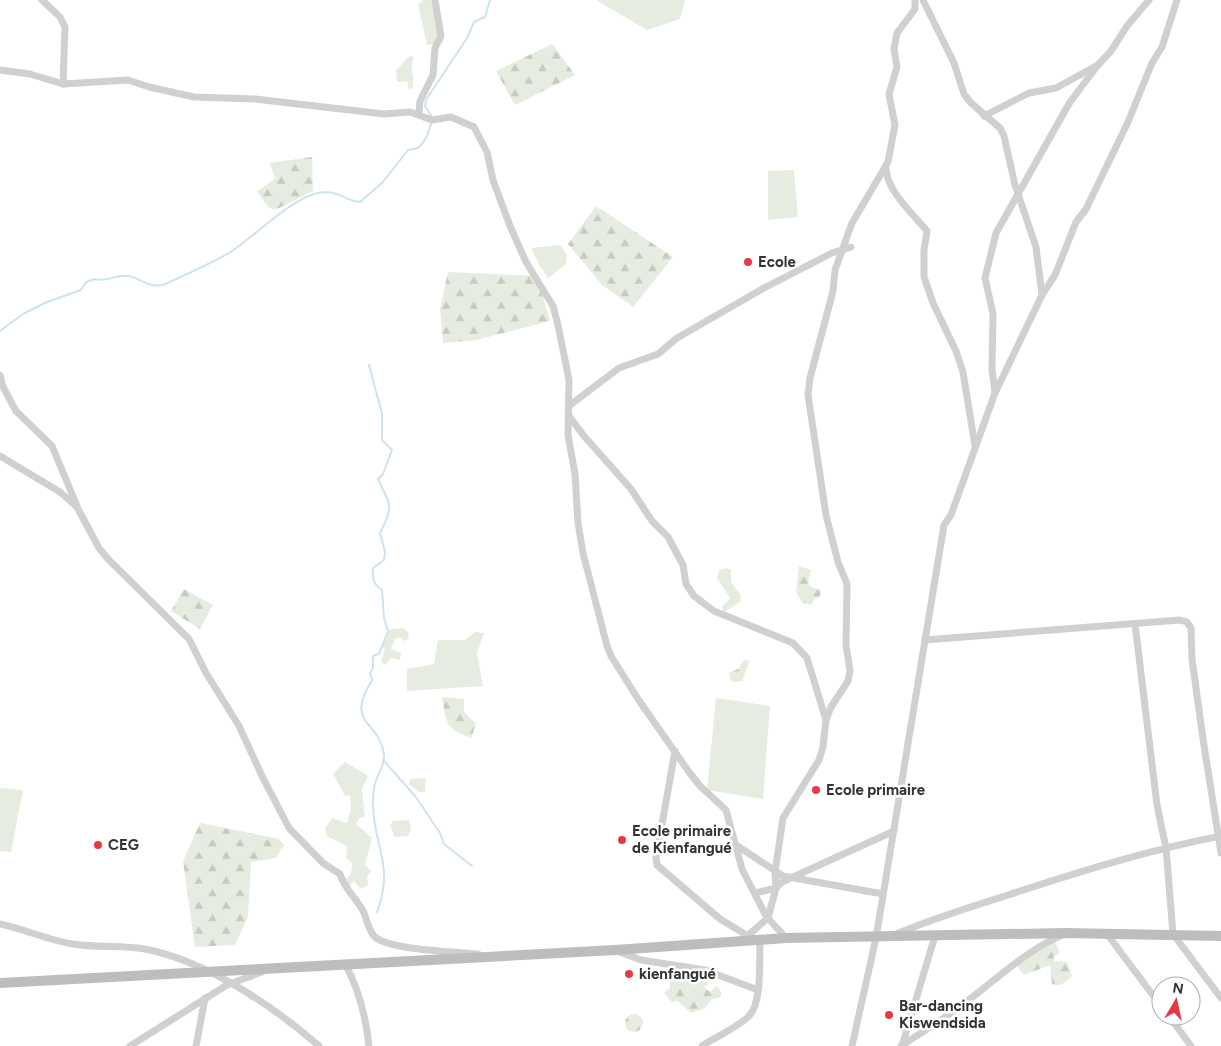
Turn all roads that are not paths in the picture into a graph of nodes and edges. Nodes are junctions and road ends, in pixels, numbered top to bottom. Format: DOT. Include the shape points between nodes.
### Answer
graph roads {
  1 [pos="42,0"];
  2 [pos="435,0"];
  3 [pos="915,0"];
  4 [pos="923,0"];
  5 [pos="1149,0"];
  6 [pos="1177,0"];
  7 [pos="1098,64"];
  8 [pos="0,70"];
  9 [pos="63,84"];
  10 [pos="418,114"];
  11 [pos="984,116"];
  12 [pos="886,168"];
  13 [pos="1018,194"];
  14 [pos="851,247"];
  15 [pos="842,250"];
  16 [pos="1042,295"];
  17 [pos="0,375"];
  18 [pos="995,393"];
  19 [pos="570,405"];
  20 [pos="569,416"];
  21 [pos="975,447"];
  22 [pos="0,456"];
  23 [pos="77,507"];
  24 [pos="1135,624"];
  25 [pos="925,640"];
  26 [pos="826,720"];
  27 [pos="676,751"];
  28 [pos="894,831"];
  29 [pos="1220,836"];
  30 [pos="736,846"];
  31 [pos="1166,848"];
  32 [pos="1221,853"];
  33 [pos="775,872"];
  34 [pos="792,877"];
  35 [pos="776,888"];
  36 [pos="755,893"];
  37 [pos="883,894"];
  38 [pos="768,918"];
  39 [pos="0,924"];
  40 [pos="1065,933"];
  41 [pos="1106,934"];
  42 [pos="1173,934"];
  43 [pos="935,936"];
  44 [pos="1221,936"];
  45 [pos="888,937"];
  46 [pos="744,938"];
  47 [pos="786,938"];
  48 [pos="876,938"];
  49 [pos="760,940"];
  50 [pos="615,950"];
  51 [pos="493,955"];
  52 [pos="345,964"];
  53 [pos="281,967"];
  54 [pos="206,971"];
  55 [pos="0,983"];
  56 [pos="230,983"];
  57 [pos="758,990"];
  58 [pos="1151,993"];
  59 [pos="206,998"];
  60 [pos="1221,998"];
  61 [pos="1176,1026"];
  62 [pos="130,1046"];
  63 [pos="196,1046"];
  64 [pos="318,1046"];
  65 [pos="369,1046"];
  66 [pos="702,1046"];
  67 [pos="852,1046"];
  68 [pos="902,1046"];
  69 [pos="1191,1046"];
  1 -- 9 [label="street" via="60,17 65,27"];
  2 -- 10 [label="street" via="441,36 435,48 433,75 420,101"];
  3 -- 12 [label="street" via="915,9 897,33 894,49 897,67 889,94 895,126"];
  4 -- 11 [label="street" via="954,62 964,94"];
  5 -- 7 [label="street" via="1111,52"];
  6 -- 16 [label="street" via="1162,47 1152,63 1128,122 1086,209 1076,222 1055,275"];
  7 -- 11 [label="street" via="1056,88 1029,94"];
  7 -- 13 [label="street" via="1070,102"];
  8 -- 9 [label="street" via="30,74"];
  9 -- 10 [label="street" via="128,80 194,97 255,99 344,110"];
  10 -- 19 [label="street" via="432,120 443,117 461,119 474,127 486,152 510,226 526,262 552,306 569,380"];
  11 -- 13 [label="street" via="997,125 1004,136"];
  12 -- 15 [label="street" via="852,223"];
  12 -- 21 [label="street" via="886,175 905,207 927,231 924,277 963,372"];
  13 -- 16 [label="street" via="1036,247"];
  13 -- 18 [label="street" via="996,233 985,278 993,314"];
  14 -- 15 [label="street"];
  15 -- 19 [label="street" via="764,288 677,338 658,354 619,368"];
  15 -- 26 [label="street" via="808,395 826,515 847,584 846,645 850,671 848,681"];
  16 -- 18 [label="street"];
  17 -- 23 [label="street" via="16,410 52,446"];
  18 -- 21 [label="street"];
  19 -- 20 [label="street"];
  20 -- 26 [label="street" via="668,537 694,596 714,611 793,643 801,650 807,658"];
  20 -- 27 [label="street" via="568,435 583,553 611,656"];
  21 -- 25 [label="street" via="942,535"];
  22 -- 23 [label="street" via="60,492"];
  23 -- 51 [label="street" via="108,559 189,640 240,726 262,778 289,828 322,863 340,874 363,910 373,935 384,942 423,949"];
  24 -- 25 [label="street"];
  24 -- 29 [label="street" via="1180,620 1191,628 1195,682"];
  24 -- 31 [label="street" via="1156,799"];
  25 -- 28 [label="street"];
  26 -- 33 [label="street" via="818,760 784,818"];
  27 -- 30 [label="street" via="700,786 726,810"];
  27 -- 46 [label="street" via="657,865"];
  28 -- 34 [label="street"];
  28 -- 37 [label="street"];
  29 -- 31 [label="street"];
  29 -- 32 [label="street"];
  30 -- 33 [label="street"];
  30 -- 36 [label="street" via="742,869"];
  31 -- 42 [label="street"];
  31 -- 45 [label="street" via="1052,880"];
  33 -- 34 [label="street"];
  33 -- 35 [label="street"];
  34 -- 35 [label="street"];
  34 -- 37 [label="street"];
  35 -- 36 [label="street"];
  35 -- 38 [label="street"];
  36 -- 38 [label="street"];
  37 -- 48 [label="street"];
  38 -- 46 [label="street"];
  38 -- 47 [label="street"];
  39 -- 54 [label="street" via="72,944 144,949"];
  40 -- 41 [label="main road"];
  40 -- 43 [label="main road"];
  40 -- 68 [label="street" via="1018,962"];
  41 -- 42 [label="main road"];
  41 -- 58 [label="street"];
  42 -- 44 [label="main road"];
  42 -- 60 [label="street"];
  43 -- 45 [label="main road"];
  43 -- 68 [label="street"];
  45 -- 48 [label="main road"];
  46 -- 49 [label="main road"];
  46 -- 50 [label="main road"];
  47 -- 48 [label="main road"];
  47 -- 49 [label="main road"];
  48 -- 67 [label="street"];
  49 -- 57 [label="street"];
  50 -- 51 [label="main road"];
  50 -- 57 [label="street" via="641,960 706,970"];
  51 -- 52 [label="main road"];
  52 -- 53 [label="main road"];
  52 -- 65 [label="street" via="367,1026"];
  53 -- 54 [label="main road"];
  53 -- 56 [label="street"];
  54 -- 55 [label="main road"];
  54 -- 56 [label="street"];
  56 -- 59 [label="street"];
  56 -- 64 [label="street" via="285,1018"];
  57 -- 66 [label="street" via="748,1017"];
  59 -- 62 [label="street"];
  59 -- 63 [label="street"];
  61 -- 69 [label="street"];
}
